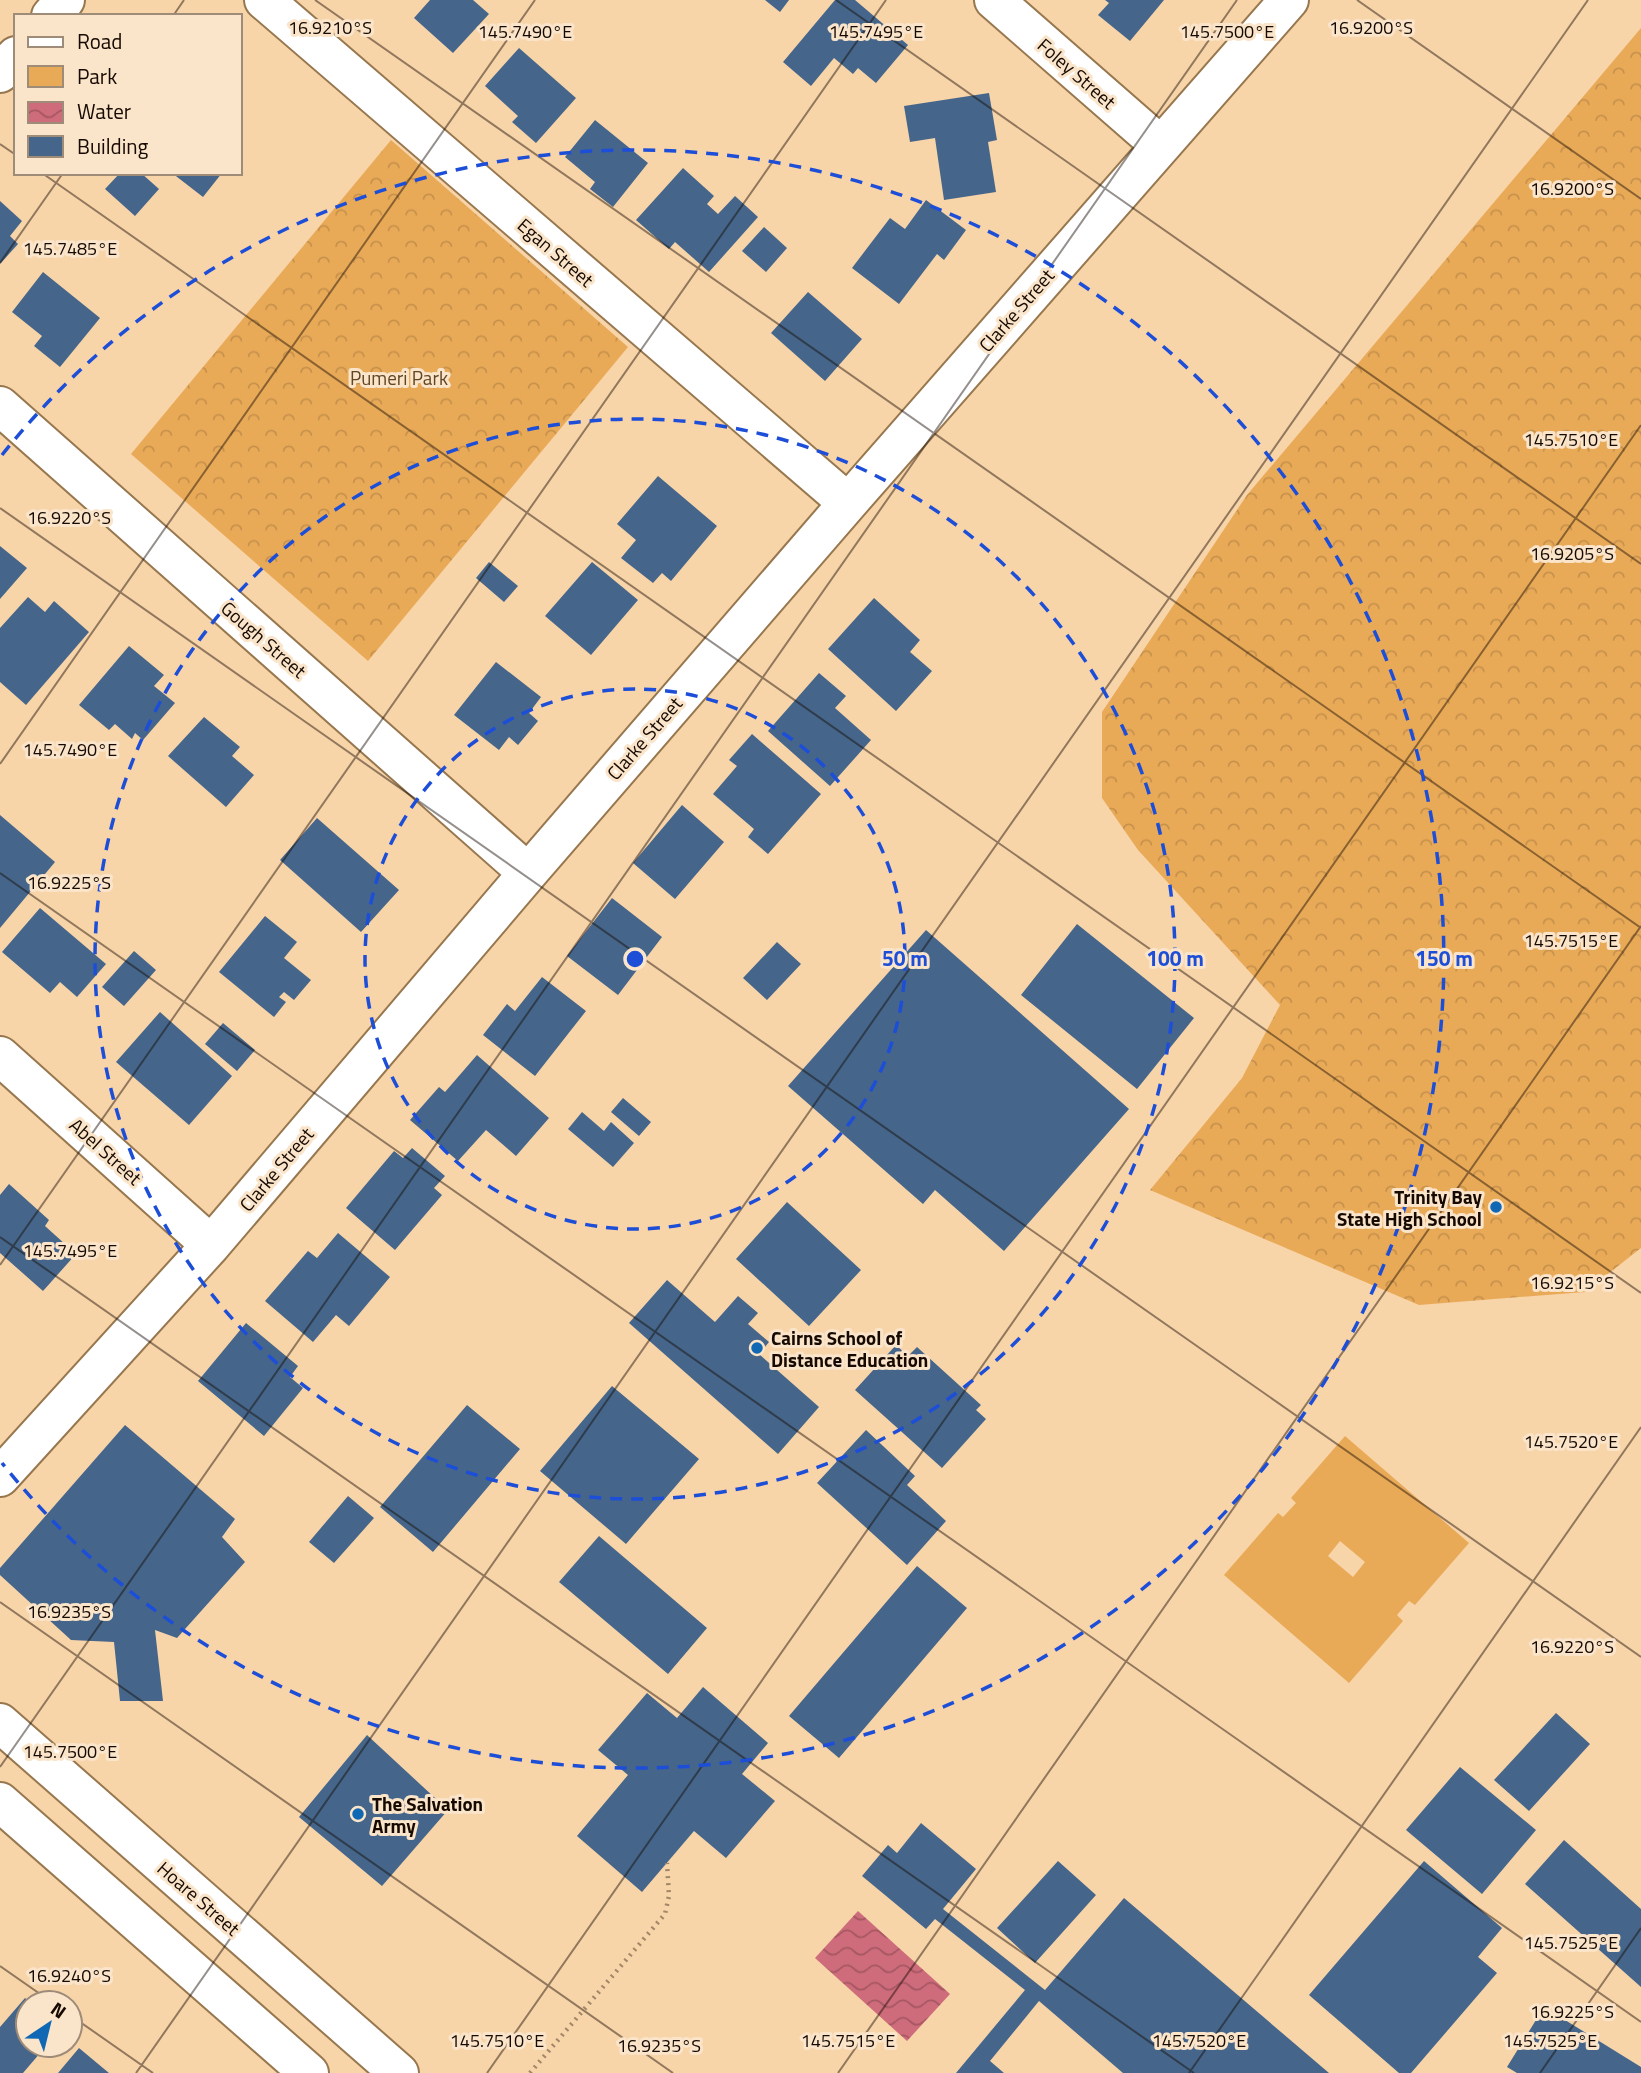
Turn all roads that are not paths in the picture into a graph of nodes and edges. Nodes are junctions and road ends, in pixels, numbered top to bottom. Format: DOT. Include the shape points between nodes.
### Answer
graph roads {
  1 [pos="65,0"];
  2 [pos="264,0"];
  3 [pos="994,0"];
  4 [pos="1289,0"];
  5 [pos="53,14"];
  6 [pos="14,58"];
  7 [pos="0,74"];
  8 [pos="1160,145"];
  9 [pos="0,406"];
  10 [pos="848,503"];
  11 [pos="528,873"];
  12 [pos="0,1056"];
  13 [pos="211,1245"];
  14 [pos="0,1477"];
  15 [pos="0,1723"];
  16 [pos="0,1802"];
  17 [pos="309,2073"];
  18 [pos="399,2073"];
  1 -- 5 [label="street"];
  2 -- 10 [label="street, Egan Street"];
  3 -- 8 [label="street, Foley Street"];
  4 -- 8 [label="street, Clarke Street"];
  6 -- 7 [label="street"];
  8 -- 10 [label="street, Clarke Street"];
  9 -- 11 [label="street, Gough Street"];
  10 -- 11 [label="street, Clarke Street"];
  11 -- 13 [label="street, Clarke Street"];
  12 -- 13 [label="street, Abel Street"];
  13 -- 14 [label="street, Clarke Street"];
  15 -- 18 [label="street, Hoare Street"];
  16 -- 17 [label="street"];
}
